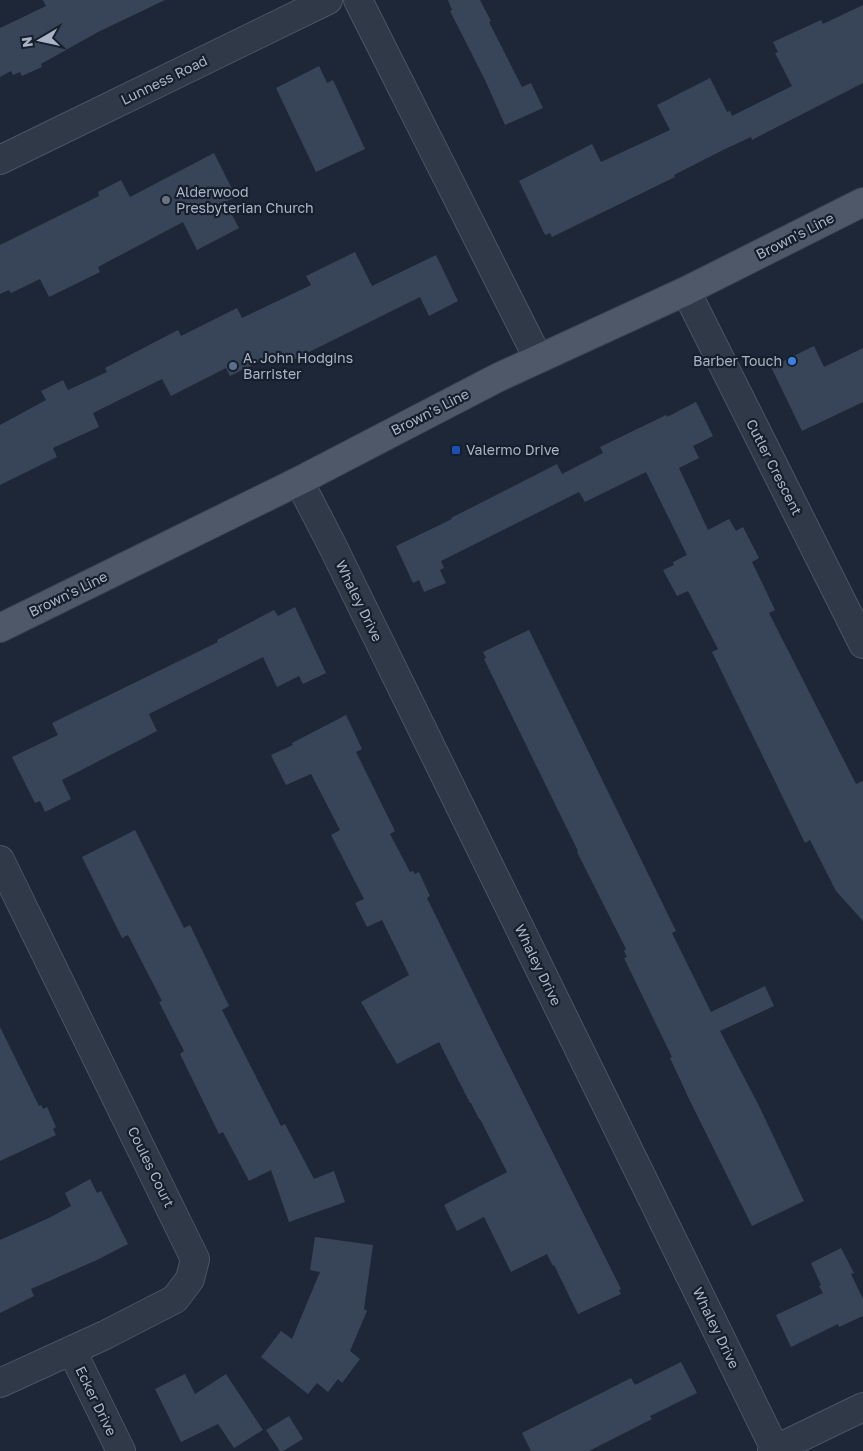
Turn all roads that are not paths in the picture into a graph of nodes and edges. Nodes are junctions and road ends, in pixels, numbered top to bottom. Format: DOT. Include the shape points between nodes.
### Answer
graph roads {
  1 [pos="328,0"];
  2 [pos="358,0"];
  3 [pos="0,160"];
  4 [pos="863,202"];
  5 [pos="686,291"];
  6 [pos="538,358"];
  7 [pos="299,481"];
  8 [pos="0,628"];
  9 [pos="863,644"];
  10 [pos="0,860"];
  11 [pos="72,1351"];
  12 [pos="0,1383"];
  13 [pos="863,1407"];
  14 [pos="774,1450"];
  15 [pos="121,1451"];
  1 -- 3 [label="street, Lunness Road"];
  2 -- 6 [label="street"];
  4 -- 5 [label="main road, Brown's Line"];
  5 -- 6 [label="main road, Brown's Line"];
  5 -- 9 [label="street, Cutler Crescent"];
  6 -- 7 [label="main road, Brown's Line"];
  7 -- 8 [label="main road, Brown's Line"];
  7 -- 14 [label="street, Whaley Drive"];
  10 -- 11 [label="street, Coules Court" via="196,1259 190,1279 175,1299"];
  11 -- 12 [label="street, Coules Court"];
  11 -- 15 [label="street, Ecker Drive"];
  13 -- 14 [label="street"];
}
